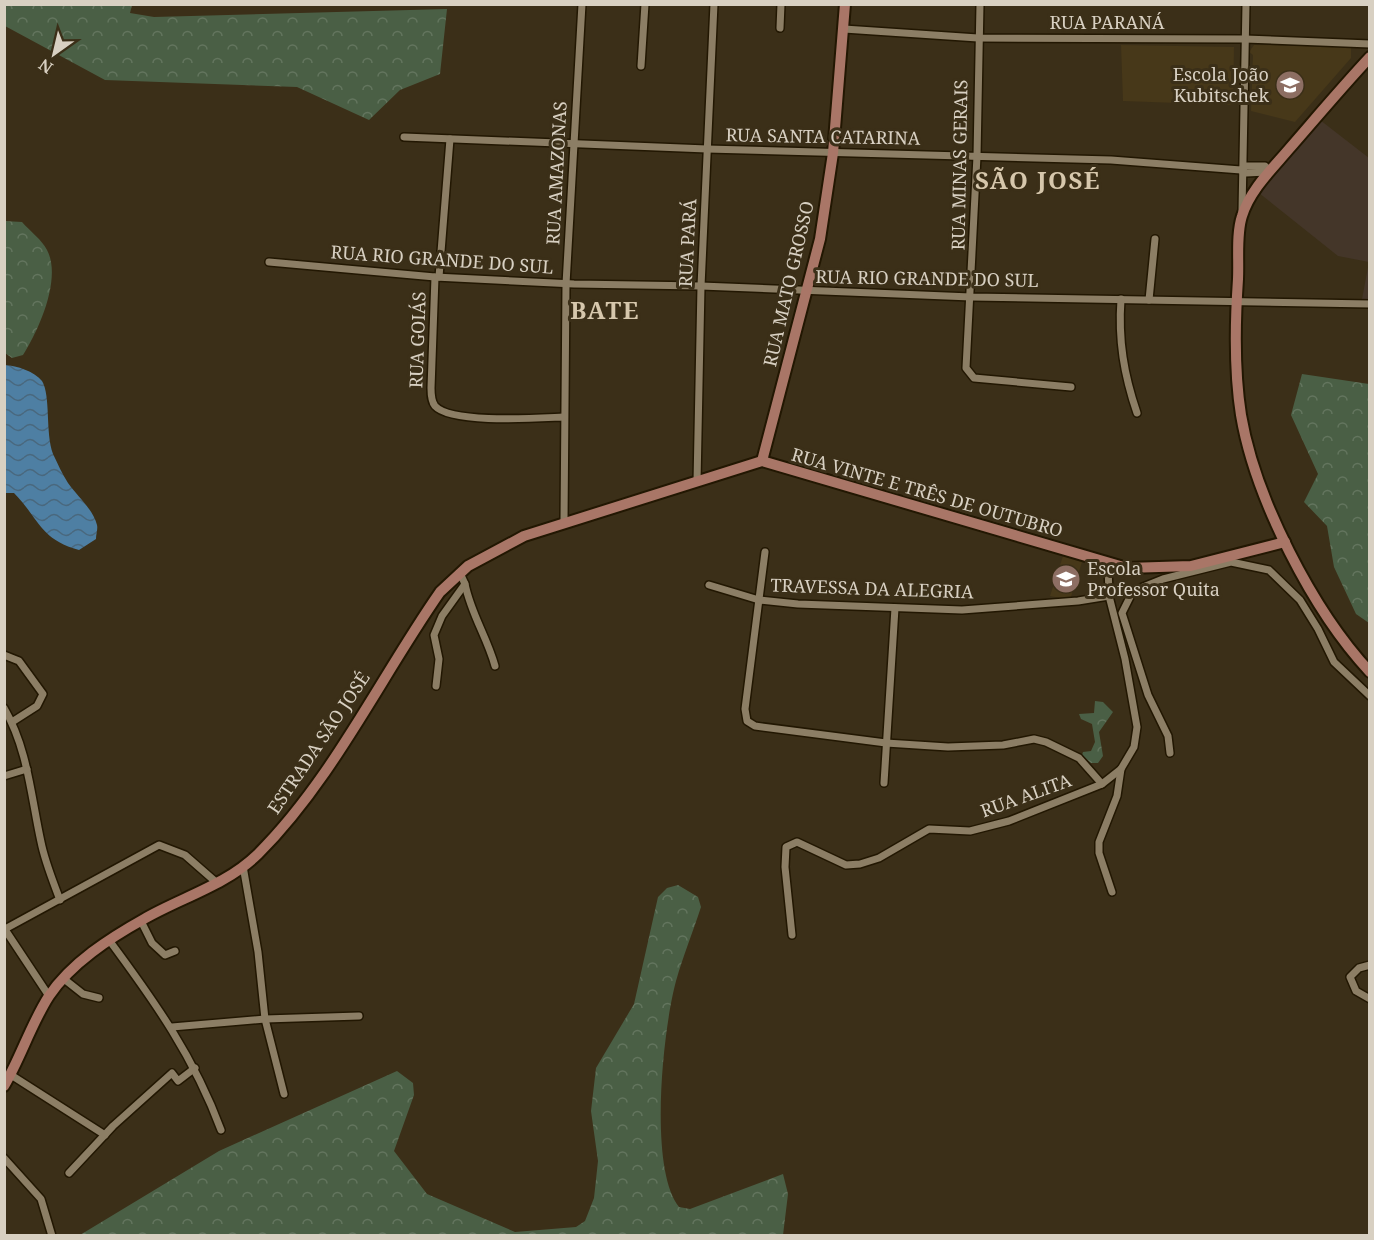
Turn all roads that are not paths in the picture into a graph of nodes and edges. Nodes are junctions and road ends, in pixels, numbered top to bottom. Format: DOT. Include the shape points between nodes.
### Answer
graph roads {
  1 [pos="582,4"];
  2 [pos="645,4"];
  3 [pos="714,4"];
  4 [pos="781,4"];
  5 [pos="845,4"];
  6 [pos="980,4"];
  7 [pos="1246,4"];
  8 [pos="780,28"];
  9 [pos="844,29"];
  10 [pos="978,38"];
  11 [pos="1245,39"];
  12 [pos="1370,44"];
  13 [pos="1370,57"];
  14 [pos="641,66"];
  15 [pos="404,137"];
  16 [pos="450,139"];
  17 [pos="573,144"];
  18 [pos="707,149"];
  19 [pos="833,153"];
  20 [pos="977,156"];
  21 [pos="1241,170"];
  22 [pos="1270,171"];
  23 [pos="1242,216"];
  24 [pos="1155,239"];
  25 [pos="269,262"];
  26 [pos="437,277"];
  27 [pos="566,284"];
  28 [pos="701,286"];
  29 [pos="806,292"];
  30 [pos="971,297"];
  31 [pos="1121,299"];
  32 [pos="1149,300"];
  33 [pos="1236,304"];
  34 [pos="1370,304"];
  35 [pos="1071,387"];
  36 [pos="1137,413"];
  37 [pos="563,417"];
  38 [pos="762,461"];
  39 [pos="697,482"];
  40 [pos="564,522"];
  41 [pos="1285,542"];
  42 [pos="765,552"];
  43 [pos="1108,564"];
  44 [pos="460,573"];
  45 [pos="465,584"];
  46 [pos="708,585"];
  47 [pos="1109,596"];
  48 [pos="759,600"];
  49 [pos="895,608"];
  50 [pos="4,655"];
  51 [pos="495,666"];
  52 [pos="1370,672"];
  53 [pos="436,686"];
  54 [pos="1370,696"];
  55 [pos="4,708"];
  56 [pos="12,722"];
  57 [pos="886,743"];
  58 [pos="1170,753"];
  59 [pos="27,769"];
  60 [pos="1121,769"];
  61 [pos="4,776"];
  62 [pos="884,783"];
  63 [pos="1102,784"];
  64 [pos="243,866"];
  65 [pos="218,884"];
  66 [pos="1112,892"];
  67 [pos="60,900"];
  68 [pos="141,921"];
  69 [pos="5,928"];
  70 [pos="792,935"];
  71 [pos="109,940"];
  72 [pos="175,951"];
  73 [pos="1370,965"];
  74 [pos="64,979"];
  75 [pos="49,996"];
  76 [pos="99,998"];
  77 [pos="1370,999"];
  78 [pos="359,1016"];
  79 [pos="265,1019"];
  80 [pos="172,1027"];
  81 [pos="195,1068"];
  82 [pos="11,1075"];
  83 [pos="4,1086"];
  84 [pos="284,1094"];
  85 [pos="220,1130"];
  86 [pos="105,1135"];
  87 [pos="4,1158"];
  88 [pos="69,1173"];
  89 [pos="52,1236"];
  1 -- 17 [label="street, RUA AMAZONAS"];
  2 -- 14 [label="street"];
  3 -- 18 [label="street, RUA PARÁ"];
  4 -- 8 [label="street"];
  5 -- 9 [label="street, RUA MATO GROSSO"];
  6 -- 10 [label="street, RUA MINAS GERAIS"];
  7 -- 11 [label="street"];
  9 -- 10 [label="street, RUA PARANÁ"];
  9 -- 19 [label="street, RUA MATO GROSSO"];
  10 -- 11 [label="street, RUA PARANÁ"];
  10 -- 20 [label="street, RUA MINAS GERAIS"];
  11 -- 12 [label="street, RUA PARANÁ"];
  11 -- 21 [label="street"];
  13 -- 22 [label="street"];
  15 -- 16 [label="street, RUA SANTA CATARINA"];
  16 -- 17 [label="street, RUA SANTA CATARINA"];
  16 -- 26 [label="street, RUA GOIÁS"];
  17 -- 18 [label="street, RUA SANTA CATARINA"];
  17 -- 27 [label="street, RUA AMAZONAS"];
  18 -- 19 [label="street, RUA SANTA CATARINA"];
  18 -- 28 [label="street, RUA PARÁ"];
  19 -- 20 [label="street, RUA SANTA CATARINA"];
  19 -- 29 [label="street, RUA MATO GROSSO" via="820,239"];
  20 -- 21 [label="street, RUA SANTA CATARINA" via="1111,160"];
  20 -- 30 [label="street, RUA MINAS GERAIS"];
  21 -- 22 [label="street, RUA SANTA CATARINA"];
  21 -- 23 [label="street"];
  22 -- 23 [label="street"];
  23 -- 33 [label="street"];
  24 -- 32 [label="street"];
  25 -- 26 [label="street, RUA RIO GRANDE DO SUL"];
  26 -- 27 [label="street, RUA RIO GRANDE DO SUL"];
  26 -- 37 [label="street, RUA GOIÁS" via="433,403 444,413 454,415"];
  27 -- 28 [label="street, RUA RIO GRANDE DO SUL"];
  27 -- 37 [label="street, RUA AMAZONAS"];
  28 -- 29 [label="street, RUA RIO GRANDE DO SUL"];
  28 -- 39 [label="street, RUA PARÁ"];
  29 -- 30 [label="street, RUA RIO GRANDE DO SUL"];
  29 -- 38 [label="street, RUA MATO GROSSO"];
  30 -- 31 [label="street, RUA RIO GRANDE DO SUL"];
  30 -- 35 [label="street, RUA MINAS GERAIS" via="966,368 974,378"];
  31 -- 32 [label="street, RUA RIO GRANDE DO SUL"];
  31 -- 36 [label="street" via="1119,332 1125,374"];
  32 -- 33 [label="street, RUA RIO GRANDE DO SUL"];
  33 -- 34 [label="street, RUA RIO GRANDE DO SUL"];
  33 -- 41 [label="street" via="1241,416"];
  37 -- 40 [label="street, RUA AMAZONAS"];
  38 -- 39 [label="street"];
  38 -- 43 [label="street, RUA VINTE E TRÊS DE OUTUBRO"];
  39 -- 40 [label="street"];
  40 -- 44 [label="street, ESTRADA SÃO JOSÉ" via="514,540"];
  41 -- 43 [label="street, RUA VINTE E TRÊS DE OUTUBRO" via="1191,566 1142,568"];
  41 -- 52 [label="street" via="1321,610 1344,644"];
  42 -- 48 [label="street"];
  43 -- 47 [label="street, RUA ALITA"];
  44 -- 45 [label="street"];
  44 -- 64 [label="street, ESTRADA SÃO JOSÉ" via="440,592 410,634 310,791"];
  45 -- 51 [label="street" via="470,607 488,640"];
  45 -- 53 [label="street" via="434,634 439,659"];
  46 -- 48 [label="street, TRAVESSA DA ALEGRIA"];
  47 -- 49 [label="street, TRAVESSA DA ALEGRIA" via="962,610"];
  47 -- 60 [label="street, RUA ALITA" via="1137,727 1134,747"];
  48 -- 49 [label="street, TRAVESSA DA ALEGRIA"];
  48 -- 57 [label="street" via="745,717 764,729"];
  49 -- 57 [label="street"];
  50 -- 56 [label="street" via="19,661 43,694 37,706"];
  54 -- 58 [label="street" via="1333,661 1300,600 1269,570 1231,562 1164,579 1133,591 1122,613 1148,695 1168,736"];
  55 -- 56 [label="street"];
  56 -- 59 [label="street"];
  57 -- 62 [label="street"];
  57 -- 63 [label="street" via="948,747 1046,742 1079,758"];
  59 -- 61 [label="street"];
  59 -- 67 [label="street" via="42,846"];
  60 -- 63 [label="street, RUA ALITA"];
  60 -- 66 [label="street" via="1117,796 1099,843"];
  63 -- 70 [label="street, RUA ALITA" via="989,827 970,831 929,829 879,858 860,864 846,865 797,842 786,847"];
  64 -- 65 [label="street, ESTRADA SÃO JOSÉ"];
  64 -- 79 [label="street"];
  65 -- 67 [label="street" via="185,855 159,845"];
  65 -- 68 [label="street, ESTRADA SÃO JOSÉ"];
  67 -- 69 [label="street"];
  68 -- 71 [label="street, ESTRADA SÃO JOSÉ"];
  68 -- 72 [label="street" via="152,943 165,955"];
  69 -- 75 [label="street"];
  71 -- 74 [label="street, ESTRADA SÃO JOSÉ"];
  71 -- 80 [label="street"];
  73 -- 77 [label="street" via="1359,968 1350,977 1356,991"];
  74 -- 75 [label="street, ESTRADA SÃO JOSÉ"];
  74 -- 76 [label="street" via="83,994"];
  75 -- 82 [label="street, ESTRADA SÃO JOSÉ"];
  78 -- 79 [label="street"];
  79 -- 80 [label="street"];
  79 -- 84 [label="street"];
  80 -- 81 [label="street"];
  81 -- 85 [label="street"];
  81 -- 86 [label="street" via="178,1081 172,1073"];
  82 -- 83 [label="street, ESTRADA SÃO JOSÉ"];
  82 -- 86 [label="street"];
  86 -- 88 [label="street"];
  87 -- 89 [label="street" via="41,1199"];
}
